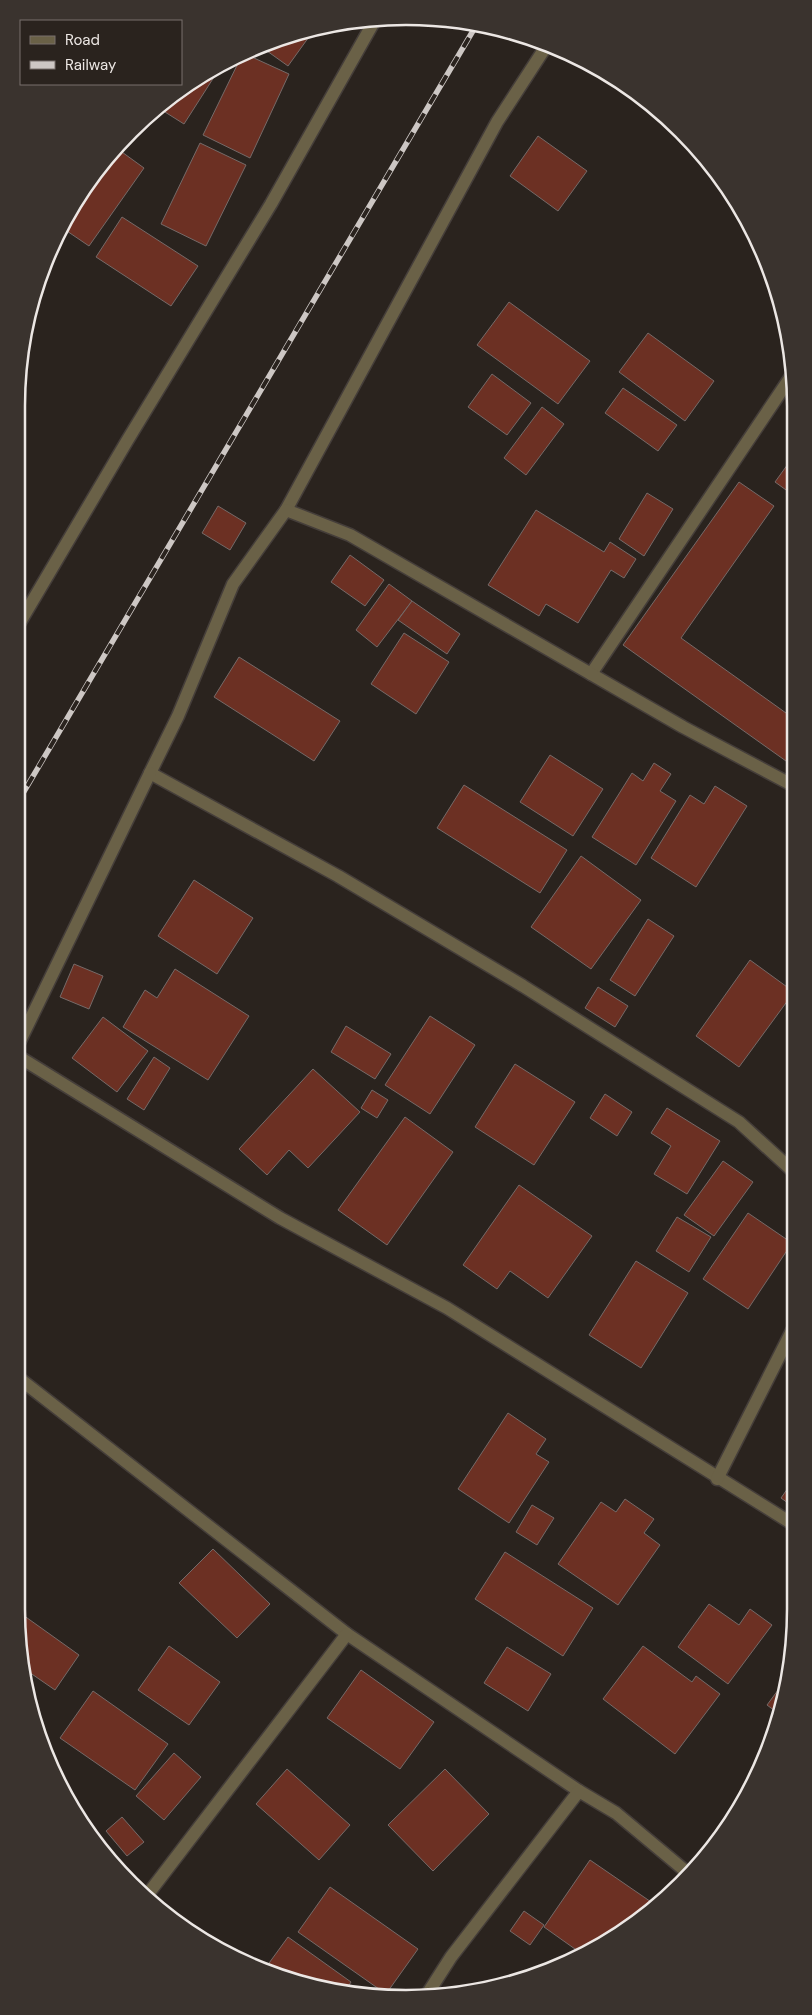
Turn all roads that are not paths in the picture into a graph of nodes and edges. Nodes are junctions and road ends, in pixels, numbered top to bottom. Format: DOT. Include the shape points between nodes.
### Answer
graph roads {
  1 [pos="371,27"];
  2 [pos="543,51"];
  3 [pos="786,384"];
  4 [pos="286,510"];
  5 [pos="25,615"];
  6 [pos="591,674"];
  7 [pos="150,773"];
  8 [pos="787,782"];
  9 [pos="25,1030"];
  10 [pos="25,1061"];
  11 [pos="787,1165"];
  12 [pos="787,1341"];
  13 [pos="25,1383"];
  14 [pos="717,1479"];
  15 [pos="787,1521"];
  16 [pos="347,1634"];
  17 [pos="579,1791"];
  18 [pos="683,1869"];
  19 [pos="150,1891"];
  20 [pos="431,1989"];
  1 -- 5 [label="street" via="271,204"];
  2 -- 4 [label="street" via="497,122"];
  3 -- 6 [label="street"];
  4 -- 6 [label="street" via="350,536"];
  4 -- 7 [label="street" via="233,584 178,716"];
  6 -- 8 [label="street"];
  7 -- 9 [label="street"];
  7 -- 11 [label="street" via="338,876 540,997 739,1122"];
  10 -- 14 [label="street" via="280,1218 447,1308"];
  12 -- 14 [label="street"];
  13 -- 16 [label="street"];
  14 -- 15 [label="street"];
  16 -- 17 [label="street"];
  16 -- 19 [label="street"];
  17 -- 18 [label="street" via="616,1814"];
  17 -- 20 [label="street" via="451,1957"];
}
